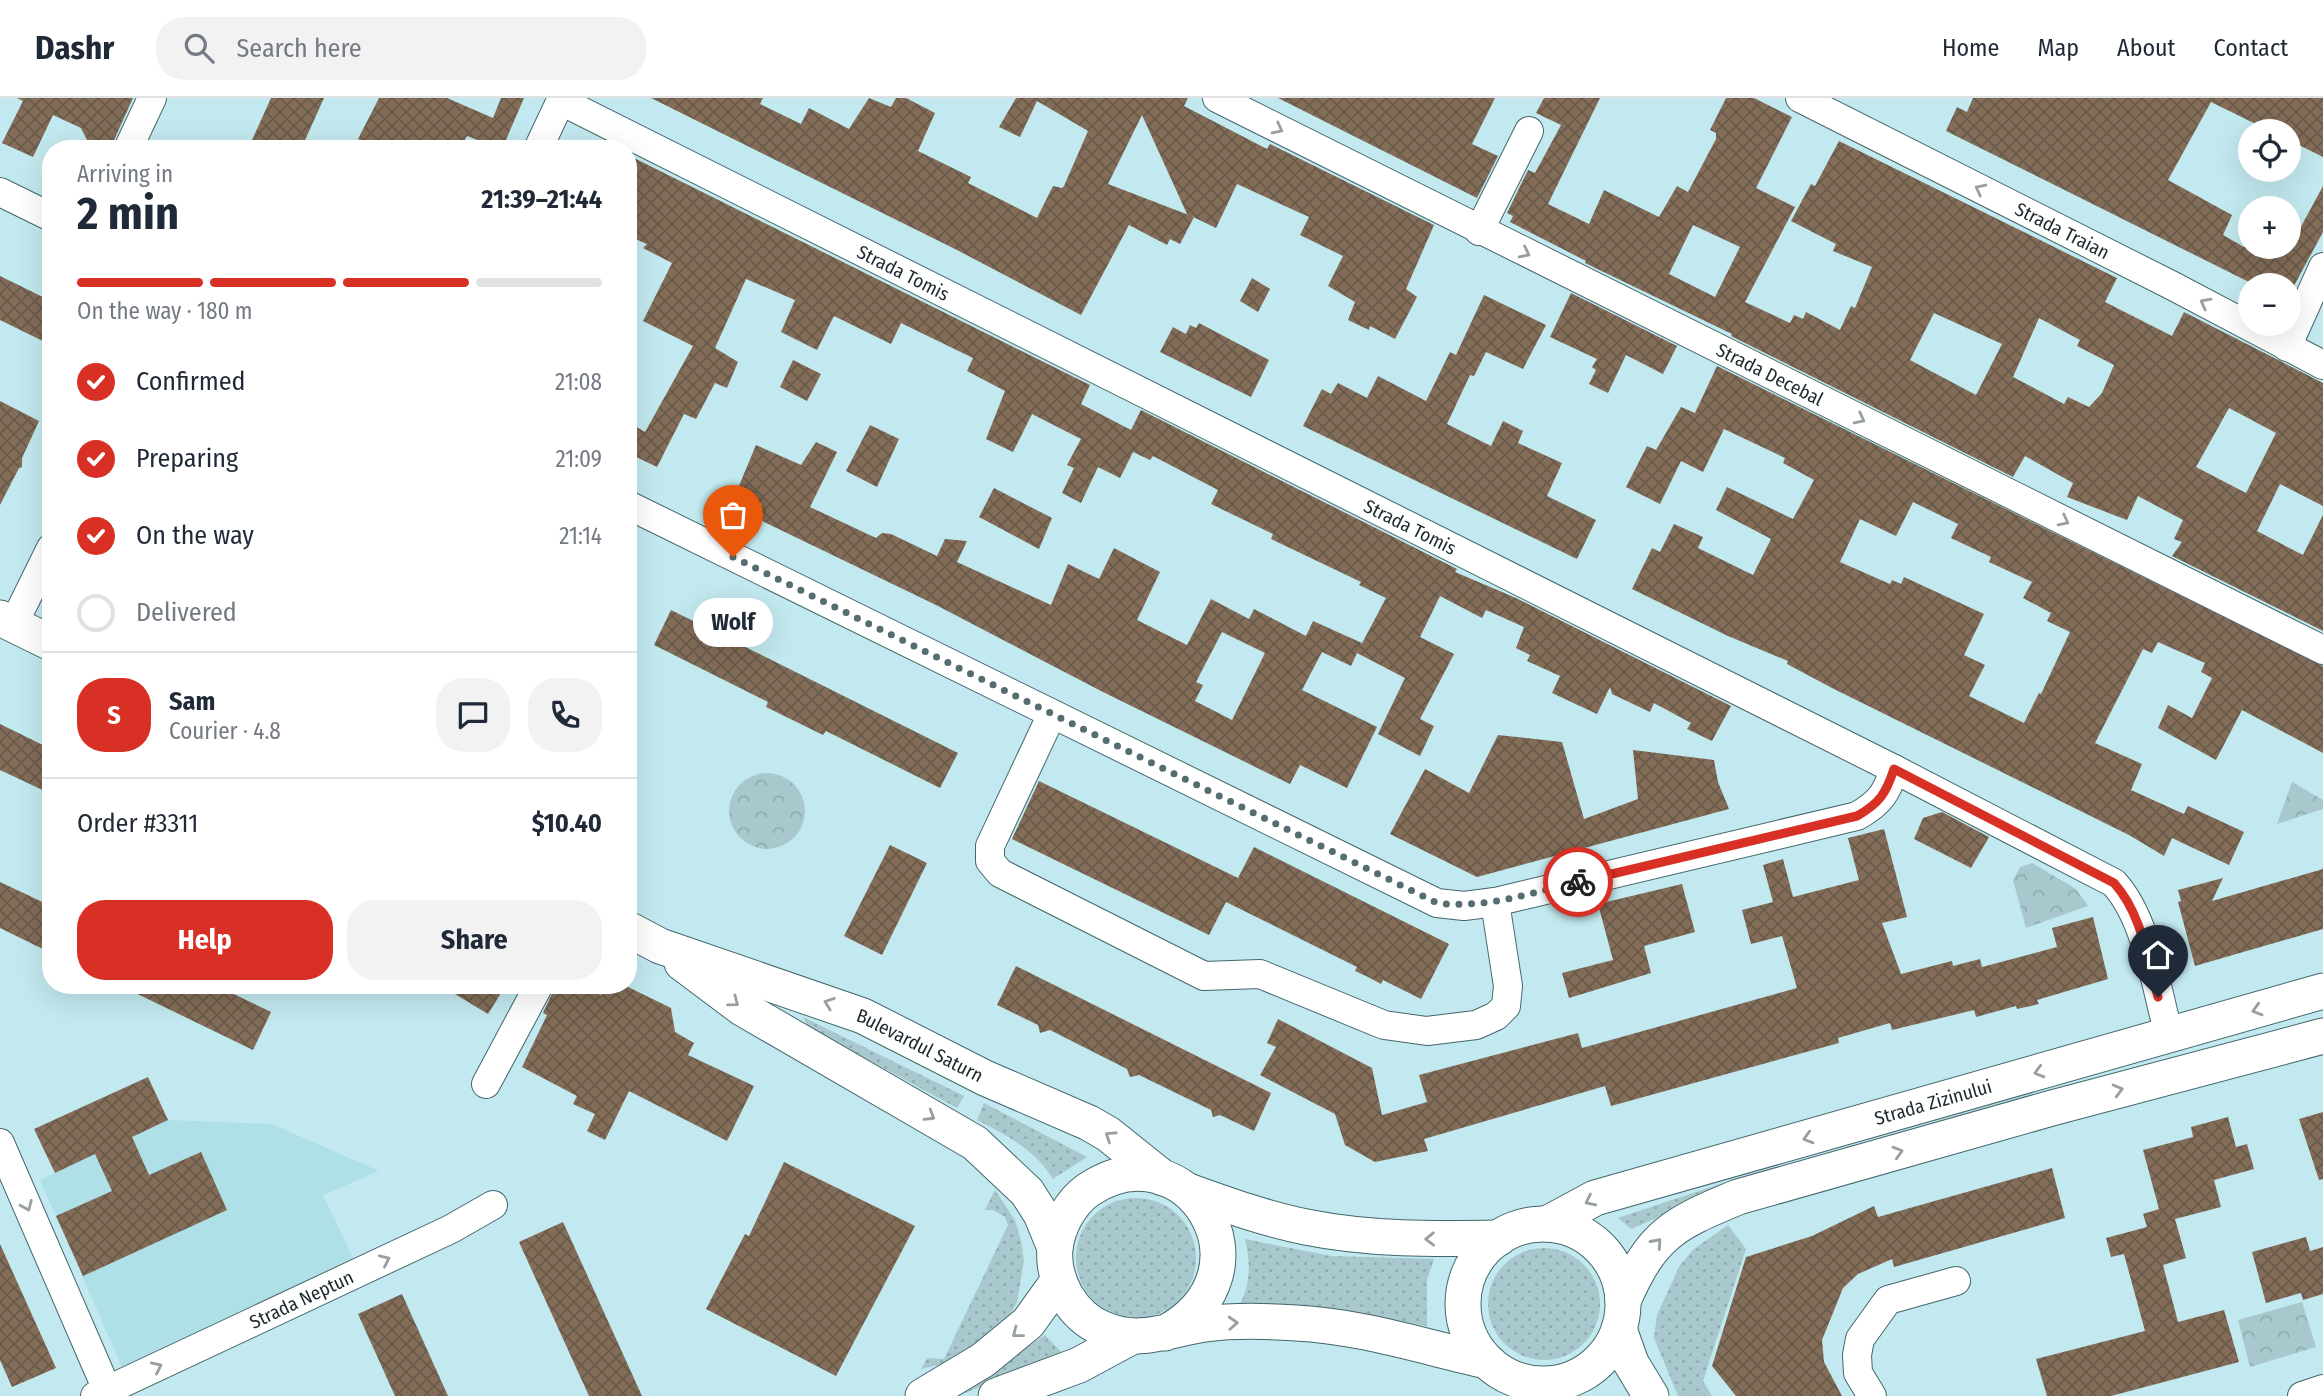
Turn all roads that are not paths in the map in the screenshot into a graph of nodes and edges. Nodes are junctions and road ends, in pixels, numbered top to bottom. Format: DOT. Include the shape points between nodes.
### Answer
graph roads {
  1 [pos="152,98"];
  2 [pos="1217,98"];
  3 [pos="1800,98"];
  4 [pos="562,99"];
  5 [pos="1529,131"];
  6 [pos="132,140"];
  7 [pos="542,140"];
  8 [pos="0,192"];
  9 [pos="42,213"];
  10 [pos="1479,230"];
  11 [pos="2323,267"];
  12 [pos="2287,347"];
  13 [pos="2323,365"];
  14 [pos="637,509"];
  15 [pos="42,563"];
  16 [pos="7,622"];
  17 [pos="42,639"];
  18 [pos="2323,650"];
  19 [pos="1051,716"];
  20 [pos="1894,769"];
  21 [pos="1495,902"];
  22 [pos="637,934"];
  23 [pos="660,946"];
  24 [pos="2323,991"];
  25 [pos="534,994"];
  26 [pos="2169,1035"];
  27 [pos="2323,1036"];
  28 [pos="486,1084"];
  29 [pos="0,1143"];
  30 [pos="1176,1184"];
  31 [pos="493,1205"];
  32 [pos="1547,1224"];
  33 [pos="1499,1238"];
  34 [pos="1057,1264"];
  35 [pos="1956,1281"];
  36 [pos="1621,1315"];
  37 [pos="1165,1333"];
  38 [pos="1131,1338"];
  39 [pos="1487,1361"];
  40 [pos="2323,1389"];
  41 [pos="1546,1390"];
  42 [pos="101,1393"];
  43 [pos="923,1396"];
  44 [pos="996,1396"];
  45 [pos="1651,1396"];
  46 [pos="1872,1396"];
  47 [pos="2302,1396"];
  1 -- 6 [label="street"];
  2 -- 10 [label="street, Strada Decebal, one-way"];
  12 -- 3 [label="street, Strada Traian, one-way"];
  4 -- 7 [label="street"];
  4 -- 20 [label="street, Strada Tomis"];
  5 -- 10 [label="street"];
  8 -- 9 [label="street"];
  10 -- 18 [label="street, Strada Decebal, one-way"];
  11 -- 12 [label="street"];
  12 -- 13 [label="street, Strada Traian"];
  14 -- 19 [label="street"];
  15 -- 16 [label="street"];
  16 -- 17 [label="main road"];
  19 -- 21 [label="street" via="1437,903"];
  19 -- 21 [label="street" via="990,846 990,861 1000,873 1204,976 1260,974 1384,1025 1427,1031 1476,1025 1506,1006 1508,986"];
  20 -- 21 [label="street" via="1886,793 1857,816"];
  20 -- 26 [label="street, Strada Tomis" via="2114,883 2128,899 2137,921"];
  22 -- 23 [label="main road, Bulevardul Saturn"];
  30 -- 23 [label="main road, Bulevardul Saturn, one-way" via="1089,1123 985,1078 863,1016"];
  23 -- 34 [label="main road, Bulevardul Saturn, one-way" via="743,1008 975,1143 1027,1192 1041,1214"];
  24 -- 26 [label="main road, Strada Zizinului, one-way"];
  25 -- 28 [label="street"];
  26 -- 32 [label="main road, Strada Zizinului, one-way" via="1595,1198"];
  36 -- 27 [label="main road, Strada Zizinului, one-way" via="1637,1268 1670,1230 1738,1197"];
  29 -- 42 [label="street, Strada Neptun, one-way"];
  33 -- 30 [label="main road, one-way" via="1412,1240 1351,1235 1265,1218"];
  30 -- 34 [label="main road" via="1142,1173 1101,1181 1069,1209 1059,1228"];
  30 -- 37 [label="main road" via="1200,1203 1216,1235 1216,1275 1198,1310"];
  42 -- 31 [label="street, Strada Neptun, one-way"];
  32 -- 33 [label="main road"];
  32 -- 36 [label="main road" via="1576,1231 1600,1248 1617,1272"];
  33 -- 39 [label="main road" via="1477,1260 1465,1289 1469,1335"];
  34 -- 38 [label="main road" via="1068,1300 1083,1316"];
  34 -- 43 [label="main road, one-way" via="1028,1324 983,1360"];
  35 -- 46 [label="street" via="1888,1300 1860,1339 1857,1355 1858,1373"];
  36 -- 41 [label="main road" via="1610,1348 1596,1364"];
  36 -- 45 [label="main road" via="1631,1363"];
  37 -- 38 [label="main road"];
  37 -- 39 [label="main road, one-way" via="1206,1324 1256,1321 1321,1325"];
  38 -- 44 [label="main road" via="1079,1365"];
  39 -- 41 [label="main road" via="1510,1377"];
  40 -- 47 [label="street"];
}
